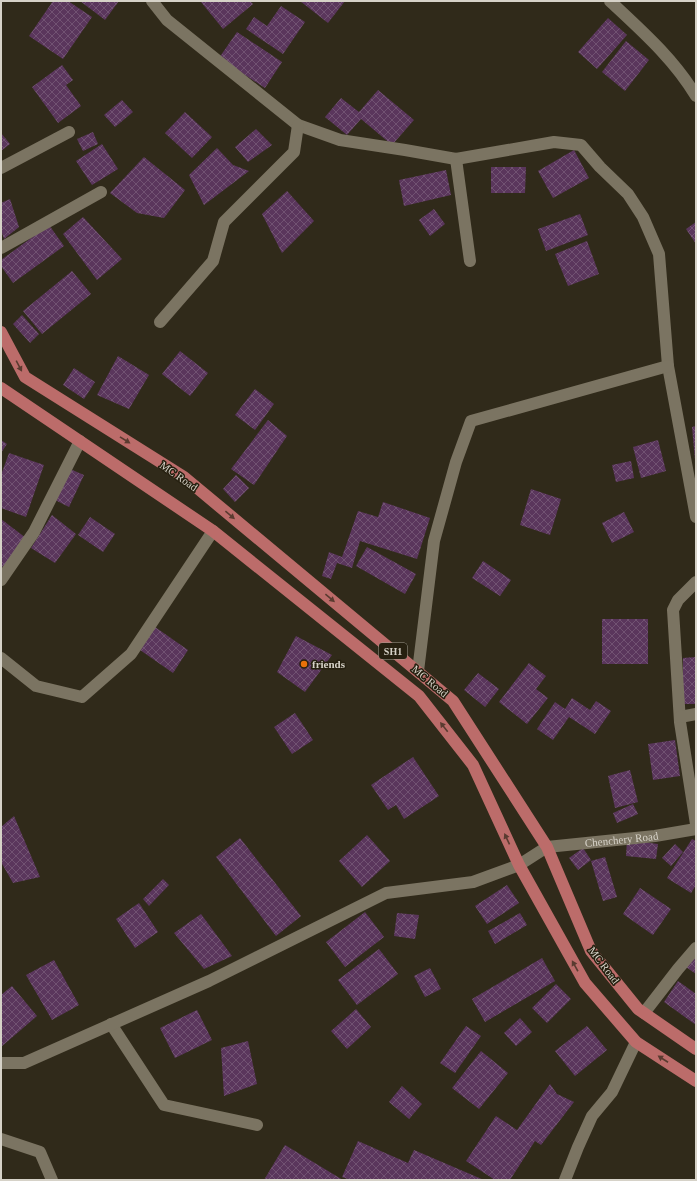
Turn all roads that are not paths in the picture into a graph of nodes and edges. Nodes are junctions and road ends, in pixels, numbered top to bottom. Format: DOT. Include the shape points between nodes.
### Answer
graph roads {
  1 [pos="152,1"];
  2 [pos="610,1"];
  3 [pos="696,96"];
  4 [pos="298,125"];
  5 [pos="69,132"];
  6 [pos="456,159"];
  7 [pos="1,168"];
  8 [pos="101,192"];
  9 [pos="1,248"];
  10 [pos="470,261"];
  11 [pos="160,322"];
  12 [pos="1,332"];
  13 [pos="668,366"];
  14 [pos="1,388"];
  15 [pos="80,441"];
  16 [pos="696,517"];
  17 [pos="213,531"];
  18 [pos="1,580"];
  19 [pos="696,582"];
  20 [pos="1,658"];
  21 [pos="418,671"];
  22 [pos="696,714"];
  23 [pos="680,717"];
  24 [pos="696,824"];
  25 [pos="696,829"];
  26 [pos="547,847"];
  27 [pos="519,865"];
  28 [pos="696,948"];
  29 [pos="644,1013"];
  30 [pos="111,1024"];
  31 [pos="636,1042"];
  32 [pos="696,1049"];
  33 [pos="1,1063"];
  34 [pos="696,1081"];
  35 [pos="257,1125"];
  36 [pos="1,1139"];
  37 [pos="52,1180"];
  38 [pos="564,1180"];
  1 -- 4 [label="street" via="167,20"];
  2 -- 3 [label="street" via="650,37 687,81"];
  4 -- 6 [label="street" via="340,140"];
  4 -- 11 [label="street" via="294,152 224,222 213,261"];
  5 -- 7 [label="street"];
  6 -- 10 [label="street"];
  6 -- 13 [label="street" via="554,142 581,145 628,194 643,217 659,254"];
  8 -- 9 [label="street"];
  12 -- 21 [label="main road, MC Road / SH1, one-way" via="25,377 184,477"];
  13 -- 16 [label="street"];
  13 -- 21 [label="street" via="471,421 456,462 434,541"];
  14 -- 15 [label="main road, MC Road / SH1"];
  15 -- 17 [label="main road, MC Road / SH1"];
  15 -- 18 [label="street" via="34,532"];
  17 -- 20 [label="street" via="131,654 82,697 36,686"];
  27 -- 17 [label="main road, MC Road / SH1, one-way" via="473,765 419,696"];
  19 -- 23 [label="street" via="678,600 673,610"];
  21 -- 26 [label="main road, MC Road / SH1" via="453,701"];
  22 -- 23 [label="street"];
  23 -- 24 [label="street"];
  25 -- 26 [label="street, Chenchery Road" via="655,836"];
  26 -- 27 [label="street"];
  26 -- 29 [label="main road, MC Road / SH1" via="591,950 638,1010"];
  27 -- 30 [label="street" via="473,882 386,892 209,981"];
  31 -- 27 [label="main road, MC Road / SH1, one-way" via="584,983"];
  28 -- 29 [label="street"];
  29 -- 32 [label="main road, MC Road / SH1"];
  30 -- 33 [label="street" via="24,1062"];
  30 -- 35 [label="street" via="164,1105"];
  34 -- 31 [label="main road, MC Road / SH1, one-way"];
  31 -- 38 [label="street" via="612,1092 592,1116"];
  36 -- 37 [label="street" via="40,1152"];
}
